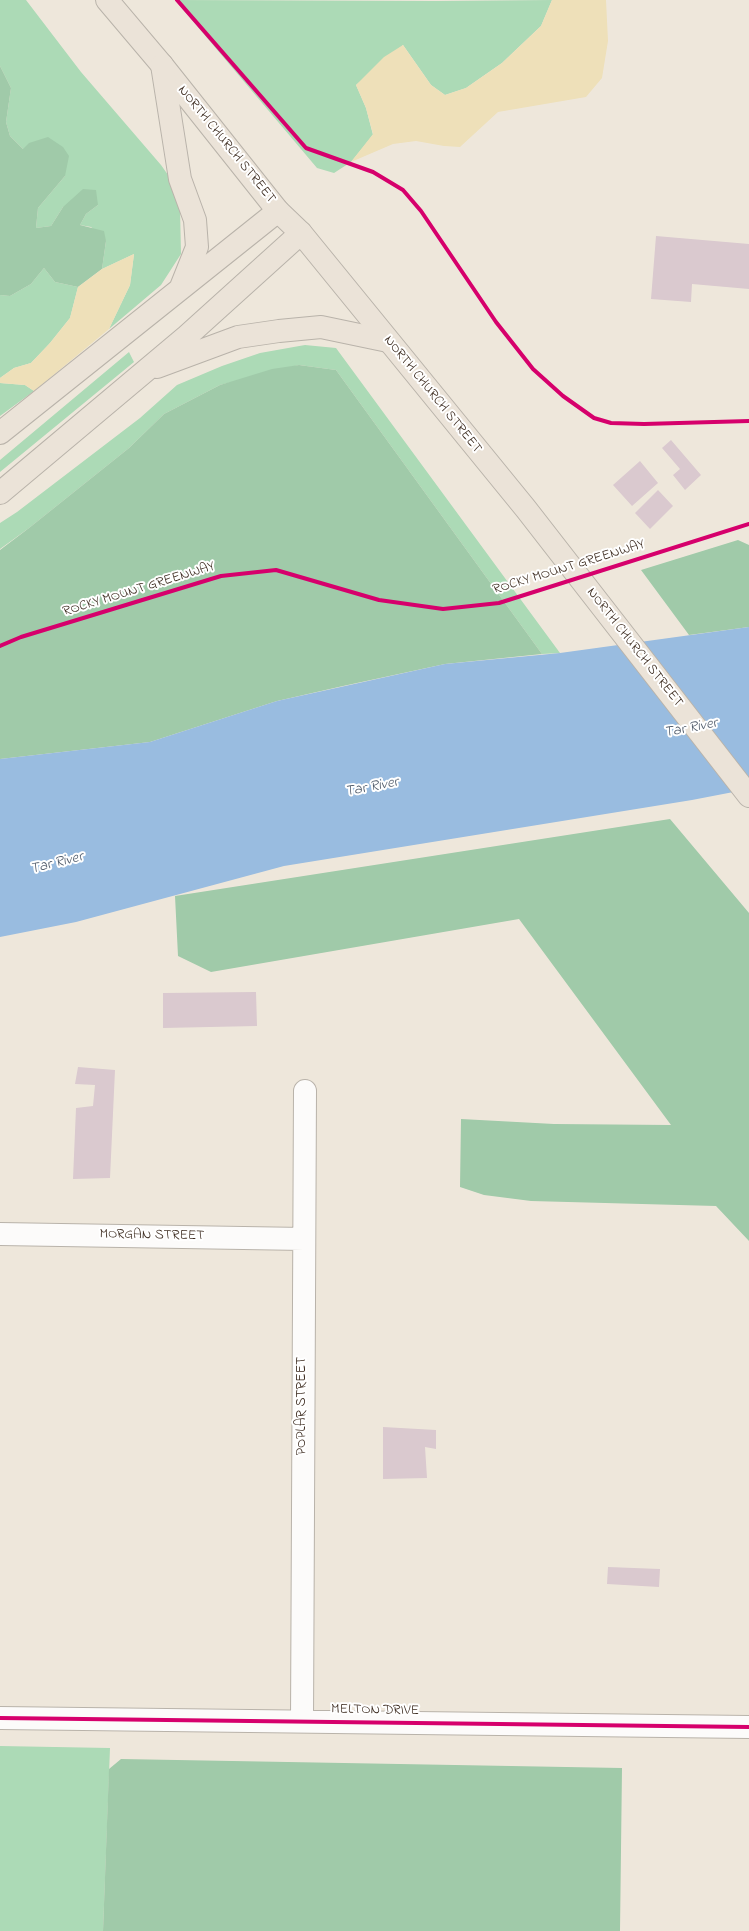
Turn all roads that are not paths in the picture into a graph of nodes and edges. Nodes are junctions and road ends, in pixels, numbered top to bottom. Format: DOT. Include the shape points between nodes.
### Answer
graph roads {
  1 [pos="108,0"];
  2 [pos="162,65"];
  3 [pos="278,211"];
  4 [pos="301,234"];
  5 [pos="180,288"];
  6 [pos="388,341"];
  7 [pos="143,373"];
  8 [pos="0,433"];
  9 [pos="0,493"];
  10 [pos="749,796"];
  11 [pos="305,1091"];
  12 [pos="0,1234"];
  13 [pos="304,1239"];
  14 [pos="0,1718"];
  15 [pos="302,1721"];
  16 [pos="749,1727"];
  1 -- 2 [label="main road, NORTH CHURCH STREET"];
  2 -- 3 [label="main road, NORTH CHURCH STREET"];
  2 -- 5 [label="main road" via="180,179 195,220 197,247"];
  3 -- 4 [label="main road, NORTH CHURCH STREET"];
  3 -- 5 [label="main road"];
  4 -- 6 [label="main road, NORTH CHURCH STREET"];
  4 -- 7 [label="main road"];
  5 -- 8 [label="main road"];
  6 -- 7 [label="main road" via="321,326 279,331 238,337"];
  6 -- 10 [label="main road, NORTH CHURCH STREET" via="526,509"];
  7 -- 9 [label="main road"];
  11 -- 13 [label="street, POPLAR STREET"];
  12 -- 13 [label="street, MORGAN STREET"];
  13 -- 15 [label="street, POPLAR STREET"];
  14 -- 15 [label="street, MELTON DRIVE"];
  15 -- 16 [label="street, MELTON DRIVE"];
}
